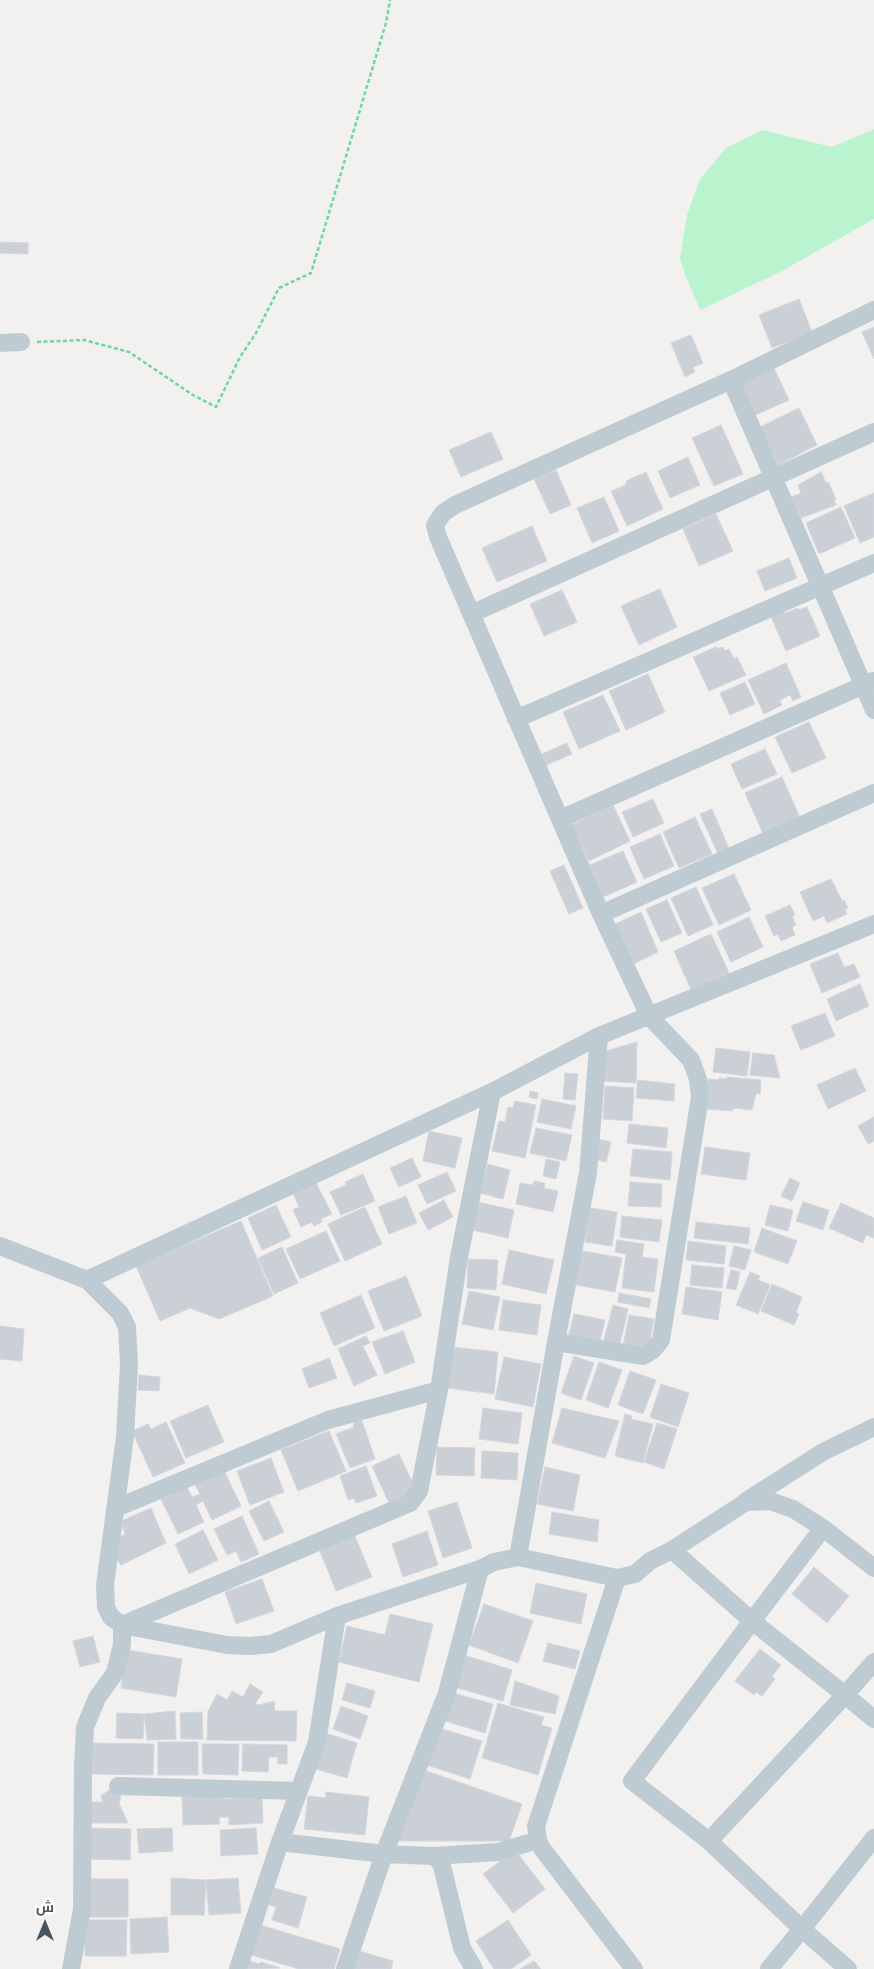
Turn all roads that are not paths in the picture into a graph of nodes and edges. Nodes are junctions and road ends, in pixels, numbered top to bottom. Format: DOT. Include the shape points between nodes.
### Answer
graph roads {
  1 [pos="874,310"];
  2 [pos="21,342"];
  3 [pos="0,343"];
  4 [pos="731,380"];
  5 [pos="874,432"];
  6 [pos="773,477"];
  7 [pos="874,563"];
  8 [pos="821,587"];
  9 [pos="471,614"];
  10 [pos="869,683"];
  11 [pos="874,710"];
  12 [pos="516,718"];
  13 [pos="874,793"];
  14 [pos="560,819"];
  15 [pos="601,914"];
  16 [pos="874,924"];
  17 [pos="649,1016"];
  18 [pos="598,1036"];
  19 [pos="492,1092"];
  20 [pos="0,1246"];
  21 [pos="87,1280"];
  22 [pos="556,1342"];
  23 [pos="439,1390"];
  24 [pos="874,1427"];
  25 [pos="746,1502"];
  26 [pos="116,1508"];
  27 [pos="824,1528"];
  28 [pos="672,1550"];
  29 [pos="518,1557"];
  30 [pos="874,1568"];
  31 [pos="480,1569"];
  32 [pos="617,1578"];
  33 [pos="337,1616"];
  34 [pos="752,1621"];
  35 [pos="122,1625"];
  36 [pos="874,1662"];
  37 [pos="845,1695"];
  38 [pos="874,1719"];
  39 [pos="118,1786"];
  40 [pos="299,1791"];
  41 [pos="874,1838"];
  42 [pos="538,1840"];
  43 [pos="709,1841"];
  44 [pos="280,1842"];
  45 [pos="384,1854"];
  46 [pos="433,1856"];
  47 [pos="802,1929"];
  48 [pos="71,1969"];
  49 [pos="238,1969"];
  50 [pos="345,1969"];
  51 [pos="474,1969"];
  52 [pos="634,1969"];
  53 [pos="769,1969"];
  54 [pos="848,1969"];
  1 -- 4 [label="street"];
  2 -- 3 [label="street"];
  4 -- 6 [label="street"];
  4 -- 9 [label="street" via="455,505 444,513 435,525 438,537"];
  5 -- 6 [label="street"];
  6 -- 8 [label="street"];
  6 -- 9 [label="street"];
  7 -- 8 [label="street"];
  8 -- 10 [label="street"];
  8 -- 12 [label="street"];
  9 -- 12 [label="street"];
  10 -- 11 [label="street"];
  10 -- 14 [label="street"];
  12 -- 14 [label="street"];
  13 -- 15 [label="street"];
  14 -- 15 [label="street"];
  15 -- 17 [label="street"];
  16 -- 17 [label="street"];
  17 -- 18 [label="street"];
  17 -- 22 [label="street" via="691,1060 700,1097 661,1340 643,1356"];
  18 -- 19 [label="street"];
  18 -- 22 [label="street" via="588,1173"];
  19 -- 21 [label="street"];
  19 -- 23 [label="street" via="459,1257"];
  20 -- 21 [label="street"];
  21 -- 26 [label="street" via="120,1313 127,1327 125,1438"];
  22 -- 29 [label="street"];
  23 -- 26 [label="street" via="328,1420"];
  23 -- 35 [label="street" via="419,1491 410,1503"];
  24 -- 25 [label="street" via="823,1452"];
  25 -- 27 [label="street" via="770,1501 793,1509"];
  25 -- 28 [label="street"];
  26 -- 35 [label="street" via="105,1585 106,1607 111,1617"];
  27 -- 30 [label="street"];
  27 -- 34 [label="street"];
  28 -- 32 [label="street" via="650,1561 635,1574"];
  28 -- 34 [label="street"];
  29 -- 31 [label="street"];
  29 -- 32 [label="street"];
  31 -- 33 [label="street"];
  31 -- 45 [label="street" via="447,1693"];
  32 -- 42 [label="street" via="536,1826"];
  33 -- 35 [label="street" via="272,1644 250,1646 227,1645"];
  33 -- 40 [label="street" via="317,1742"];
  34 -- 37 [label="street"];
  34 -- 43 [label="street" via="632,1781"];
  35 -- 48 [label="street" via="122,1644 115,1674 97,1698 86,1727 82,1785 82,1909"];
  36 -- 37 [label="street"];
  37 -- 38 [label="street"];
  37 -- 43 [label="street"];
  39 -- 40 [label="street"];
  40 -- 44 [label="street"];
  41 -- 47 [label="street"];
  42 -- 46 [label="street" via="498,1852"];
  42 -- 52 [label="street"];
  43 -- 47 [label="street"];
  44 -- 45 [label="street"];
  44 -- 49 [label="street"];
  45 -- 46 [label="street"];
  45 -- 50 [label="street"];
  46 -- 51 [label="street" via="440,1862 462,1948"];
  47 -- 53 [label="street"];
  47 -- 54 [label="street"];
}
